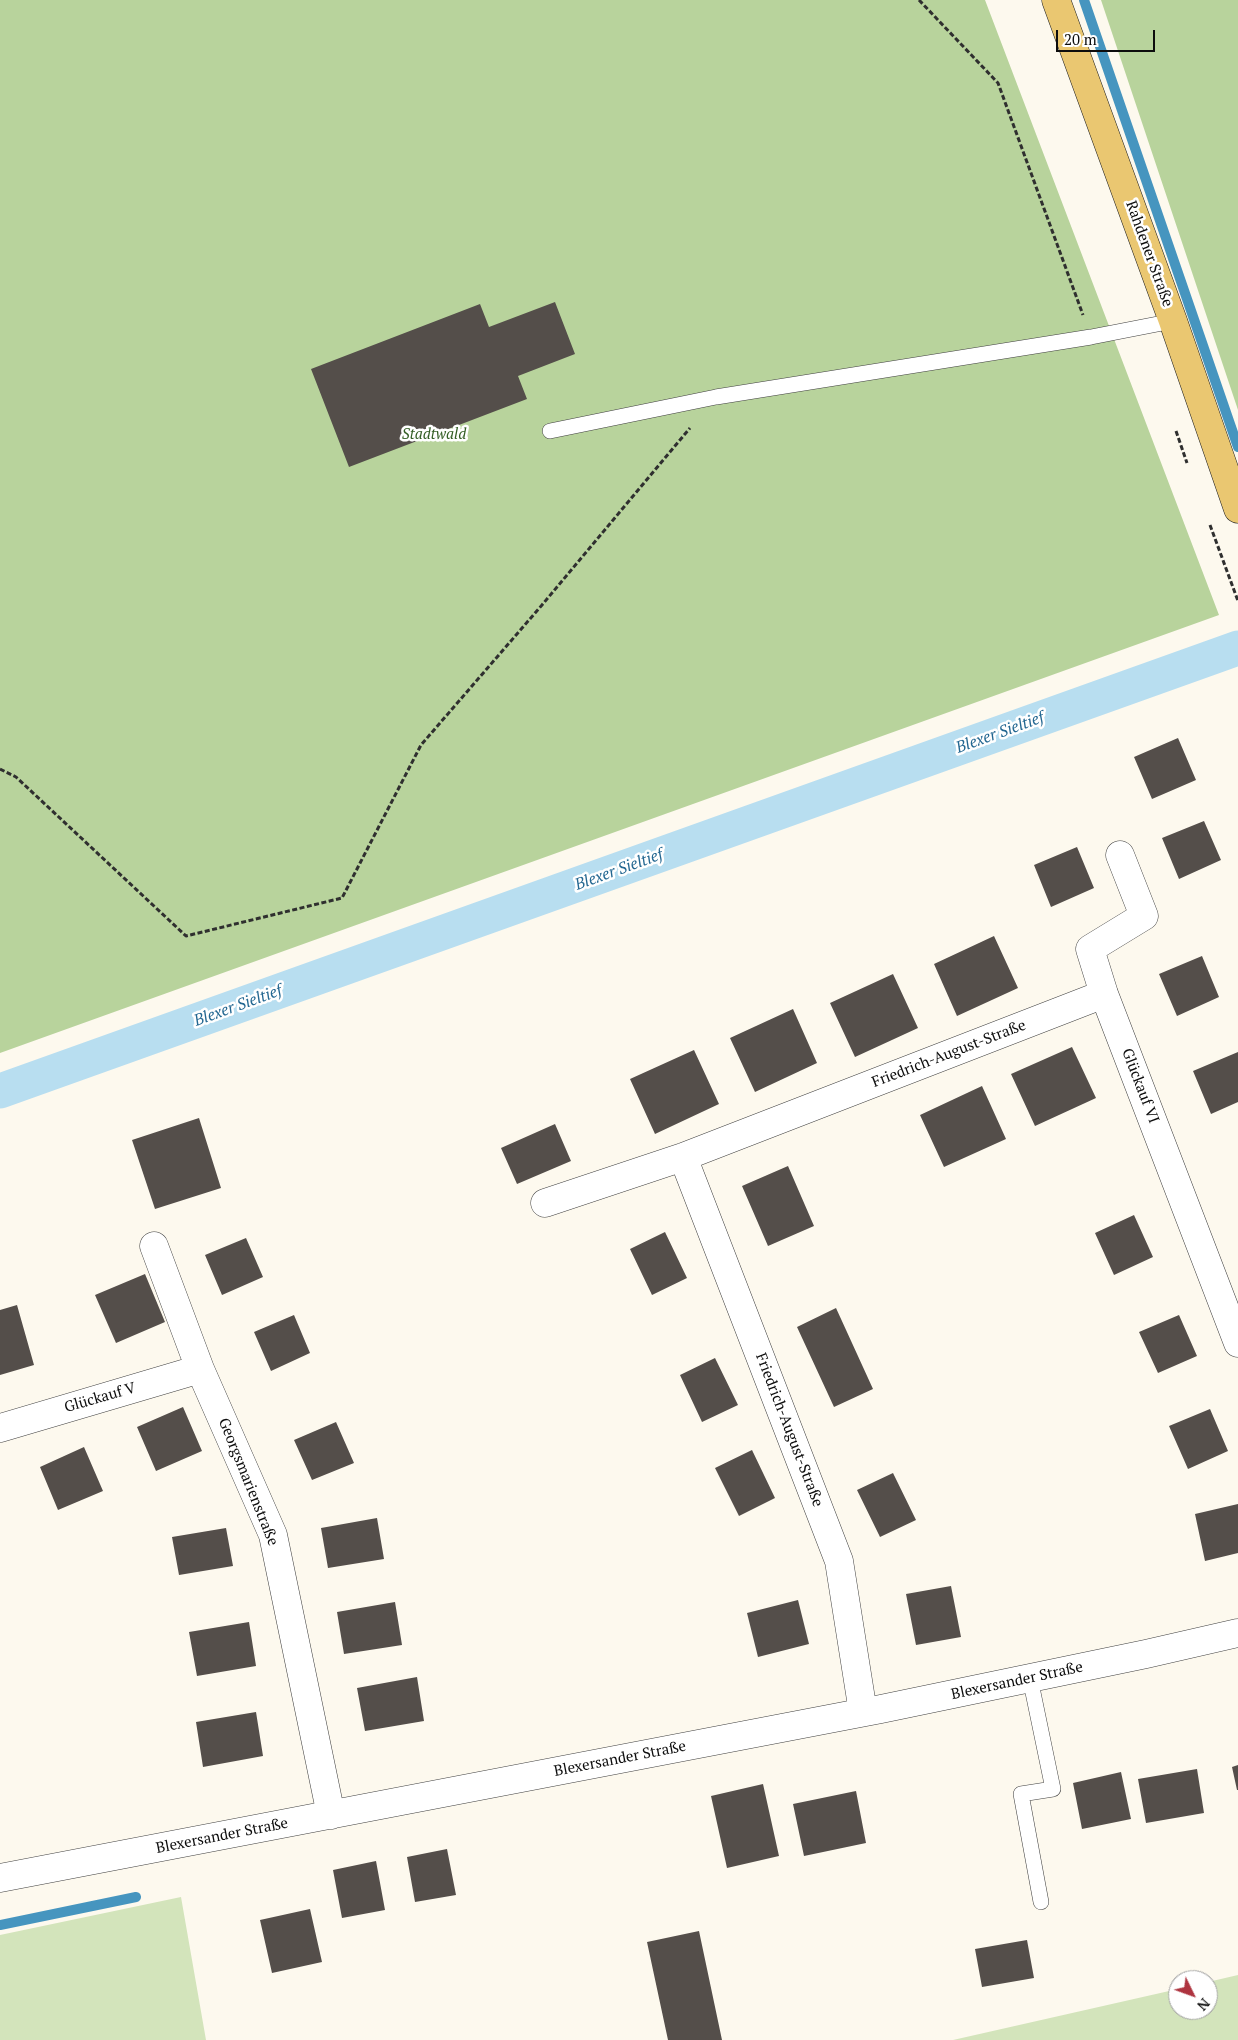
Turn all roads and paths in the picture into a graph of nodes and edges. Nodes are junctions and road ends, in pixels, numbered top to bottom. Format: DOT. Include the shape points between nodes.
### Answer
graph roads {
  1 [pos="919,0"];
  2 [pos="1056,0"];
  3 [pos="1173,320"];
  4 [pos="1091,337"];
  5 [pos="716,397"];
  6 [pos="550,431"];
  7 [pos="1238,509"];
  8 [pos="1233,587"];
  9 [pos="1238,602"];
  10 [pos="0,769"];
  11 [pos="1120,854"];
  12 [pos="1104,994"];
  13 [pos="683,1157"];
  14 [pos="545,1202"];
  15 [pos="154,1246"];
  16 [pos="1238,1343"];
  17 [pos="200,1369"];
  18 [pos="0,1428"];
  19 [pos="1238,1633"];
  20 [pos="1030,1678"];
  21 [pos="862,1712"];
  22 [pos="331,1815"];
  23 [pos="0,1878"];
  24 [pos="1041,1902"];
  1 -- 4 [label="path" via="998,82"];
  2 -- 3 [label="main road, Rahdener Straße"];
  3 -- 4 [label="lane"];
  3 -- 7 [label="main road, Rahdener Straße"];
  4 -- 5 [label="lane"];
  5 -- 6 [label="lane"];
  5 -- 10 [label="path" via="421,745 342,898 186,936 16,777"];
  8 -- 9 [label="path"];
  11 -- 12 [label="street, Glückauf VI" via="1144,916 1090,949"];
  12 -- 13 [label="street, Friedrich-August-Straße"];
  12 -- 16 [label="street, Glückauf VI"];
  13 -- 14 [label="street, Friedrich-August-Straße"];
  13 -- 21 [label="street, Friedrich-August-Straße" via="839,1560"];
  15 -- 17 [label="street, Georgsmarienstraße"];
  17 -- 18 [label="street, Glückauf V"];
  17 -- 22 [label="street, Georgsmarienstraße" via="273,1535"];
  19 -- 20 [label="street, Blexersander Straße"];
  20 -- 21 [label="street, Blexersander Straße"];
  20 -- 24 [label="lane" via="1053,1789 1021,1794"];
  21 -- 22 [label="street, Blexersander Straße"];
  22 -- 23 [label="street, Blexersander Straße"];
}
